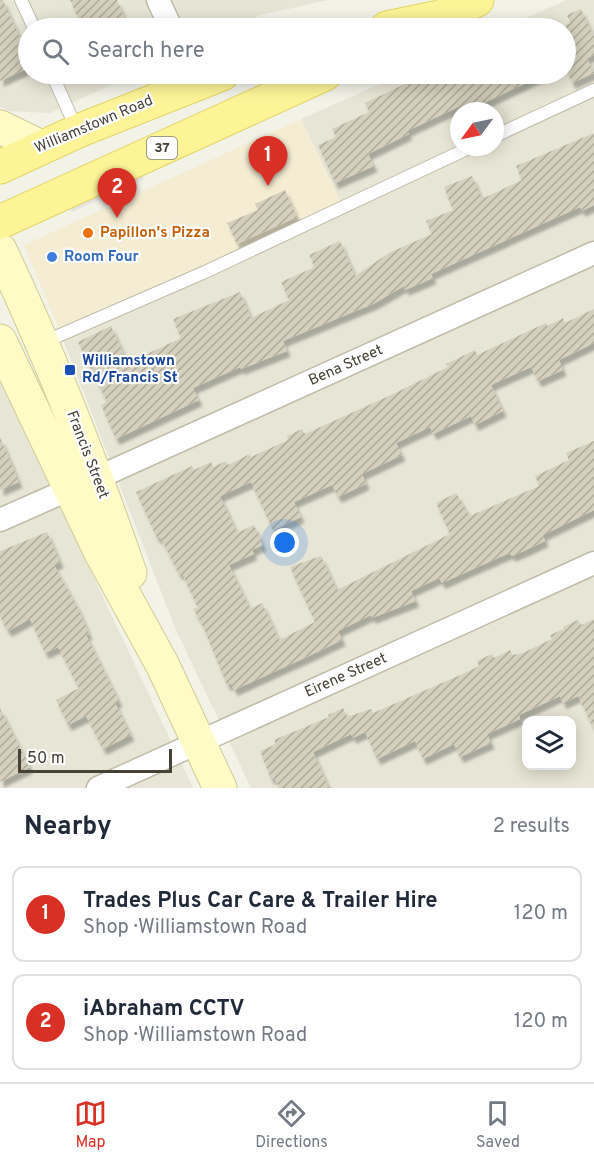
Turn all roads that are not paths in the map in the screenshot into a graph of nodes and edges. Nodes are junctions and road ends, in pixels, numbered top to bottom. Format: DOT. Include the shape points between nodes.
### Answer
graph roads {
  1 [pos="21,0"];
  2 [pos="158,0"];
  3 [pos="477,0"];
  4 [pos="429,15"];
  5 [pos="29,18"];
  6 [pos="166,18"];
  7 [pos="57,84"];
  8 [pos="185,84"];
  9 [pos="303,84"];
  10 [pos="594,90"];
  11 [pos="0,127"];
  12 [pos="78,131"];
  13 [pos="504,132"];
  14 [pos="41,147"];
  15 [pos="452,156"];
  16 [pos="0,167"];
  17 [pos="0,222"];
  18 [pos="0,250"];
  19 [pos="594,253"];
  20 [pos="43,343"];
  21 [pos="3,354"];
  22 [pos="83,484"];
  23 [pos="0,520"];
  24 [pos="594,563"];
  25 [pos="198,742"];
  26 [pos="98,788"];
  27 [pos="220,788"];
  1 -- 5 [label="lane"];
  2 -- 6 [label="street"];
  3 -- 4 [label="main road"];
  7 -- 12 [label="lane"];
  8 -- 12 [label="main road, Williamstown Road"];
  9 -- 17 [label="main road, 37"];
  10 -- 13 [label="lane"];
  11 -- 14 [label="main road"];
  12 -- 14 [label="main road, Williamstown Road"];
  14 -- 16 [label="main road, Williamstown Road"];
  15 -- 20 [label="lane"];
  18 -- 20 [label="main road, Francis Street"];
  19 -- 22 [label="street, Bena Street"];
  20 -- 22 [label="main road, Francis Street"];
  21 -- 22 [label="main road, Francis Street"];
  22 -- 23 [label="street, Bena Street"];
  22 -- 25 [label="main road, Francis Street" via="100,551 163,666"];
  24 -- 25 [label="street, Eirene Street"];
  25 -- 26 [label="street, Eirene Street"];
  25 -- 27 [label="main road, Francis Street"];
}
